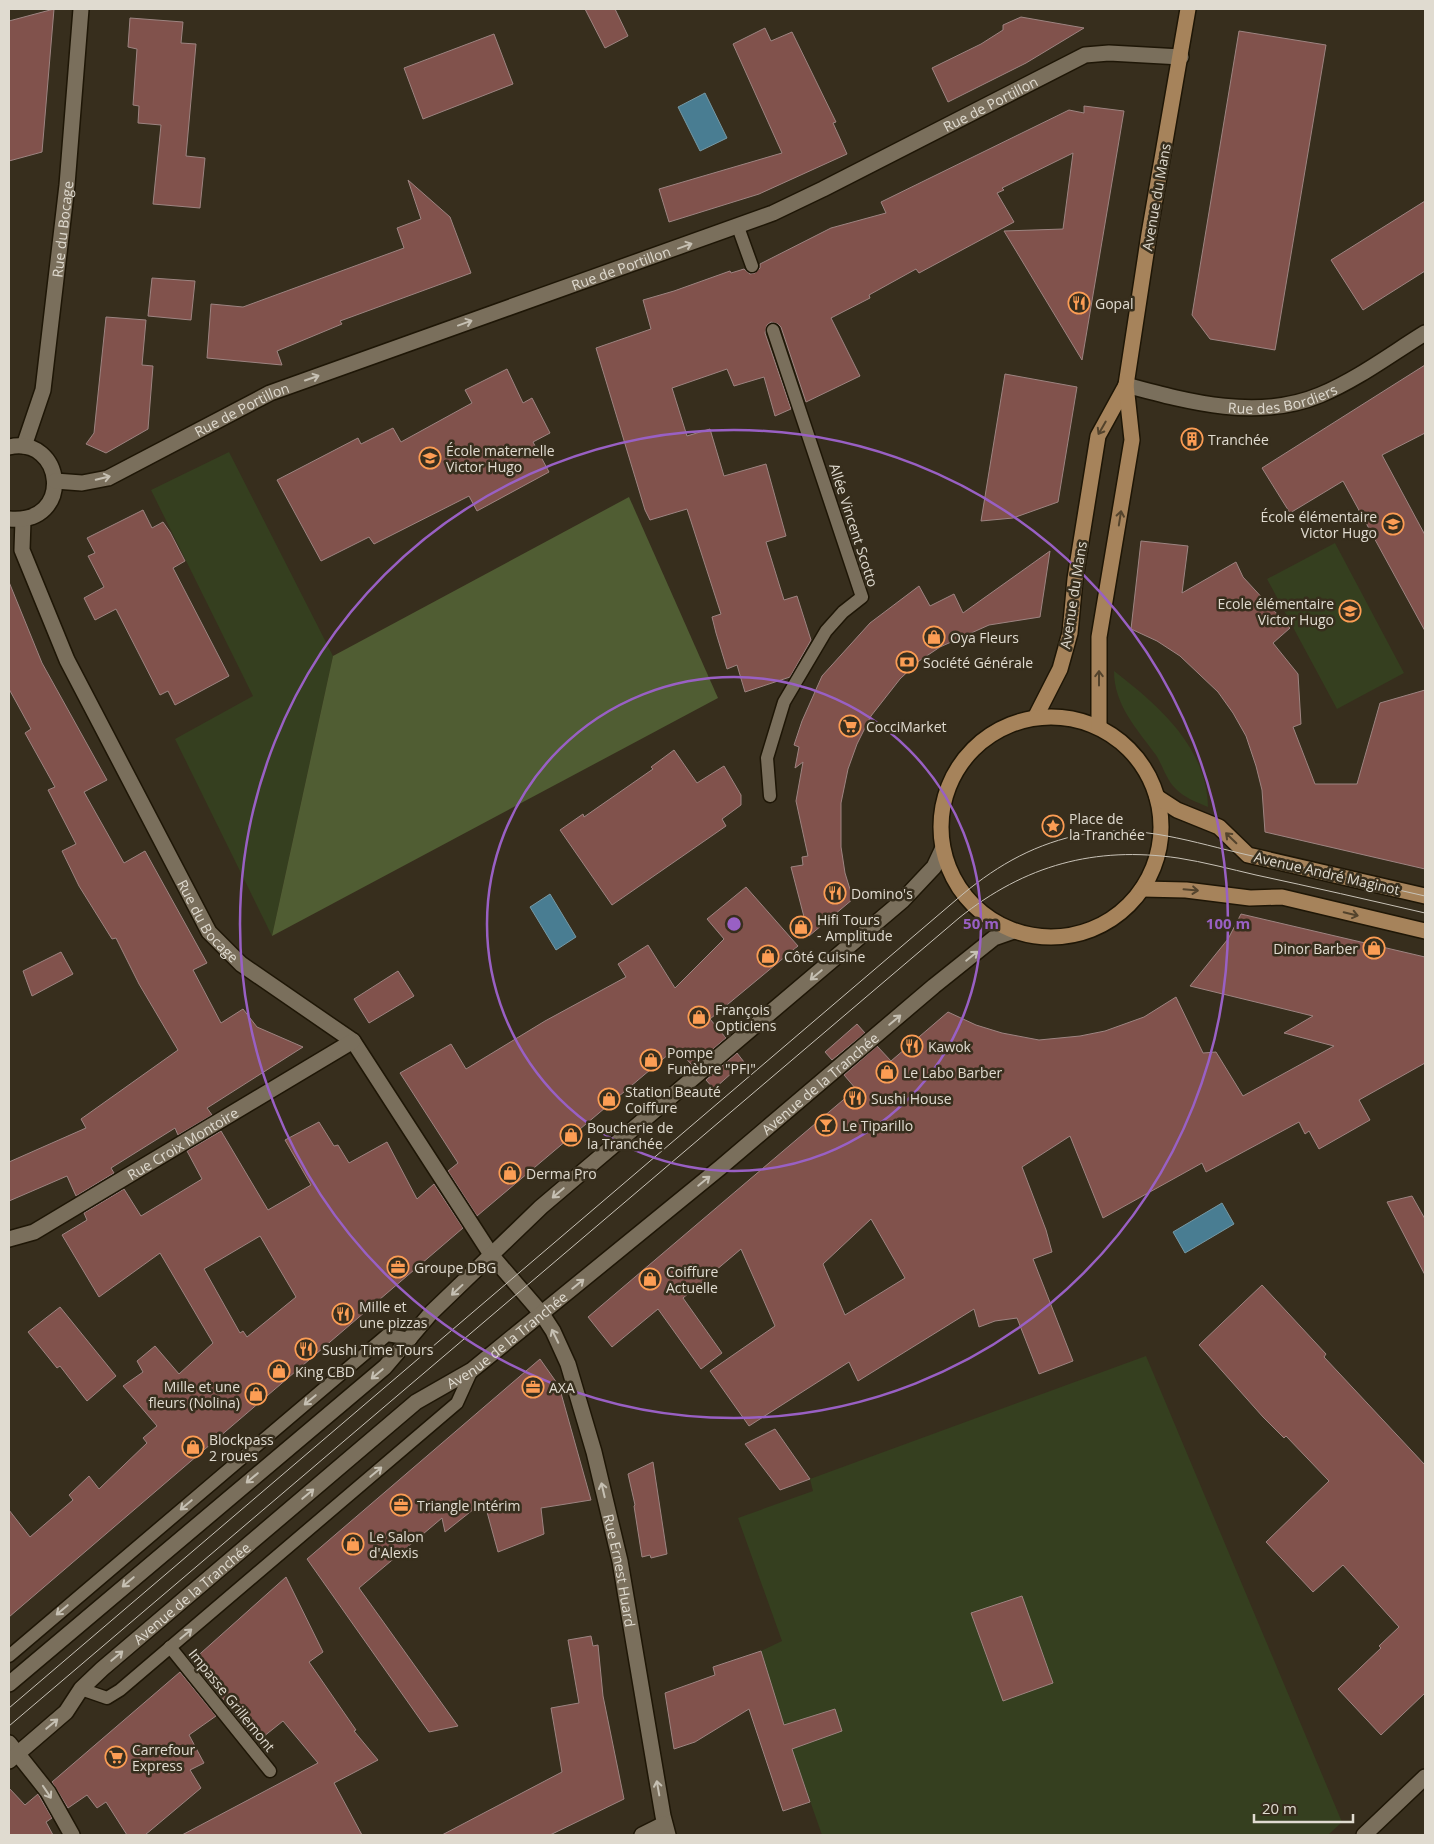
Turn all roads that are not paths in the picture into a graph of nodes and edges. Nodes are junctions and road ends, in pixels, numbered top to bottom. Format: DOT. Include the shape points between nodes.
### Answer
graph roads {
  1 [pos="81,9"];
  2 [pos="1188,9"];
  3 [pos="1181,57"];
  4 [pos="738,227"];
  5 [pos="752,266"];
  6 [pos="774,330"];
  7 [pos="1425,333"];
  8 [pos="1126,386"];
  9 [pos="16,446"];
  10 [pos="55,481"];
  11 [pos="16,520"];
  12 [pos="1036,716"];
  13 [pos="1099,727"];
  14 [pos="770,796"];
  15 [pos="1157,797"];
  16 [pos="942,850"];
  17 [pos="1142,889"];
  18 [pos="1425,896"];
  19 [pos="1014,931"];
  20 [pos="1425,931"];
  21 [pos="353,1041"];
  22 [pos="9,1239"];
  23 [pos="492,1256"];
  24 [pos="542,1314"];
  25 [pos="411,1338"];
  26 [pos="472,1370"];
  27 [pos="170,1647"];
  28 [pos="9,1656"];
  29 [pos="9,1684"];
  30 [pos="81,1689"];
  31 [pos="12,1752"];
  32 [pos="270,1771"];
  33 [pos="1425,1777"];
  34 [pos="666,1829"];
  35 [pos="72,1835"];
  36 [pos="642,1835"];
  37 [pos="1364,1835"];
  1 -- 9 [label="street, Rue du Bocage" via="67,185 43,390"];
  2 -- 3 [label="main road, Avenue du Mans"];
  3 -- 4 [label="street, Rue de Portillon" via="1085,55 824,189"];
  3 -- 8 [label="main road, Avenue du Mans"];
  4 -- 5 [label="lane"];
  10 -- 4 [label="street, Rue de Portillon, one-way" via="82,482 108,478 270,393"];
  6 -- 14 [label="lane, Allée Vincent Scotto" via="862,597 826,631 784,702 767,758"];
  7 -- 8 [label="street, Rue des Bordiers" via="1350,380 1292,404 1262,408 1227,407"];
  8 -- 12 [label="main road, Avenue du Mans, one-way" via="1098,436 1075,579 1070,633 1060,669"];
  13 -- 8 [label="main road, Avenue du Mans, one-way" via="1099,637 1132,440"];
  9 -- 10 [label="street" via="36,450 46,458 53,469"];
  10 -- 11 [label="street" via="47,507 35,516"];
  11 -- 21 [label="street, Rue du Bocage" via="22,550 67,660 210,932 241,964"];
  12 -- 13 [label="main road" via="1058,716"];
  12 -- 16 [label="main road" via="996,731 968,752 953,773 944,798 940,824"];
  13 -- 15 [label="main road" via="1115,736 1141,763"];
  15 -- 17 [label="main road" via="1161,820 1160,844 1154,868"];
  18 -- 15 [label="main road, Avenue André Maginot, one-way" via="1248,855 1219,827 1177,810"];
  16 -- 19 [label="main road" via="949,871 974,907 993,922"];
  16 -- 23 [label="street, one-way" via="934,867 902,902 542,1207"];
  17 -- 19 [label="main road" via="1113,918 1075,935 1034,936"];
  17 -- 20 [label="main road, one-way" via="1282,898"];
  24 -- 19 [label="street, Avenue de la Tranchée, one-way" via="934,986 994,938"];
  21 -- 22 [label="street, Rue Croix Montoire" via="34,1232"];
  21 -- 23 [label="street, Rue du Bocage"];
  23 -- 24 [label="street, Rue Ernest Huard"];
  23 -- 25 [label="street, one-way" via="431,1313"];
  24 -- 26 [label="street, Avenue de la Tranchée"];
  34 -- 24 [label="street, Rue Ernest Huard, one-way" via="614,1534 568,1364"];
  25 -- 28 [label="lane, one-way" via="387,1335"];
  25 -- 29 [label="street, one-way" via="385,1367"];
  27 -- 26 [label="lane, one-way" via="457,1403"];
  30 -- 26 [label="street, Avenue de la Tranchée, one-way" via="416,1402"];
  27 -- 30 [label="lane" via="108,1698"];
  27 -- 32 [label="lane, Impasse Grillemont"];
  31 -- 30 [label="street, Avenue de la Tranchée, one-way" via="66,1712"];
  31 -- 35 [label="street, one-way" via="48,1792"];
  33 -- 37 [label="street"];
  34 -- 36 [label="street"];
}
